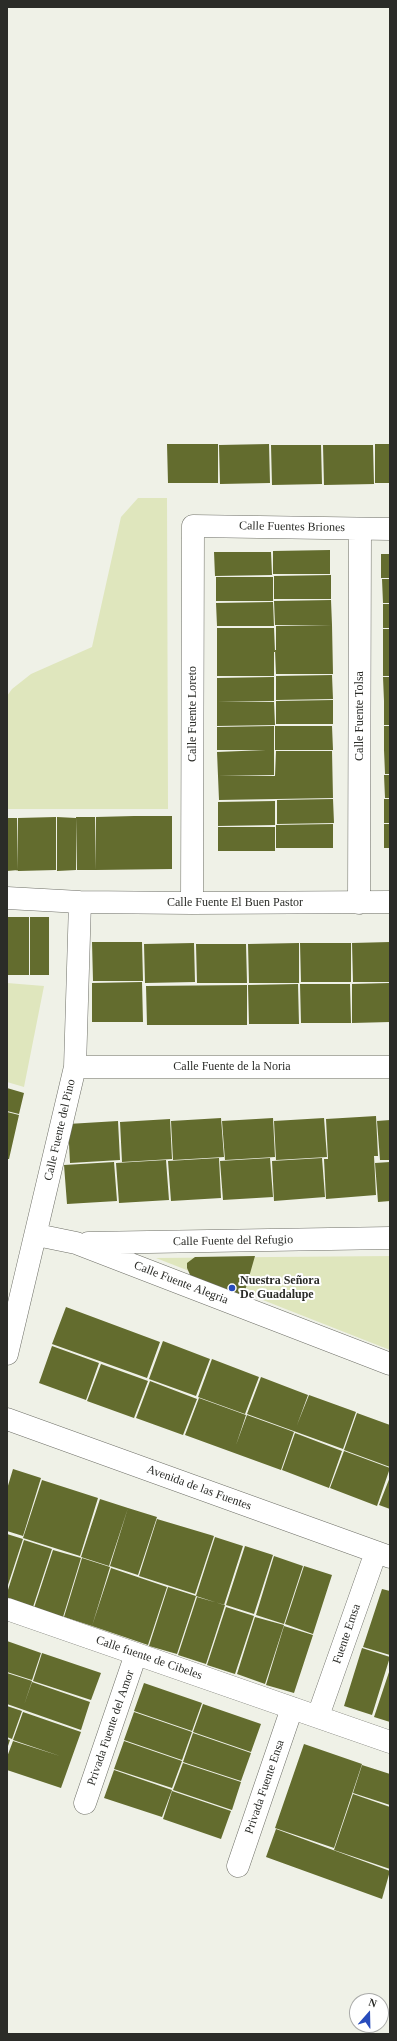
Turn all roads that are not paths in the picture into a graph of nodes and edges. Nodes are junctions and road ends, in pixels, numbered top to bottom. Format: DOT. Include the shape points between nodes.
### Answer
graph roads {
  1 [pos="193,526"];
  2 [pos="360,529"];
  3 [pos="390,529"];
  4 [pos="7,898"];
  5 [pos="80,902"];
  6 [pos="359,902"];
  7 [pos="390,902"];
  8 [pos="192,903"];
  9 [pos="75,1067"];
  10 [pos="390,1067"];
  11 [pos="37,1235"];
  12 [pos="390,1238"];
  13 [pos="76,1243"];
  14 [pos="7,1354"];
  15 [pos="390,1364"];
  16 [pos="7,1420"];
  17 [pos="383,1554"];
  18 [pos="7,1609"];
  19 [pos="136,1654"];
  20 [pos="292,1708"];
  21 [pos="318,1716"];
  22 [pos="390,1742"];
  23 [pos="85,1803"];
  24 [pos="238,1866"];
  1 -- 2 [label="street, Calle Fuentes Briones"];
  1 -- 8 [label="street, Calle Fuente Loreto"];
  2 -- 3 [label="street, Calle Fuentes Briones"];
  2 -- 6 [label="street, Calle Fuente Tolsa"];
  4 -- 5 [label="street, Calle Fuente El Buen Pastor"];
  5 -- 8 [label="street, Calle Fuente El Buen Pastor"];
  5 -- 9 [label="street, Calle Fuente del Pino"];
  6 -- 7 [label="street, Calle Fuente El Buen Pastor"];
  6 -- 8 [label="street, Calle Fuente El Buen Pastor"];
  9 -- 10 [label="street, Calle Fuente de la Noria"];
  9 -- 11 [label="street, Calle Fuente del Pino"];
  11 -- 13 [label="street, Calle Fuente Alegria"];
  11 -- 14 [label="street, Calle Fuente del Pino"];
  12 -- 13 [label="street, Calle Fuente del Refugio"];
  13 -- 15 [label="street, Calle Fuente Alegria"];
  16 -- 17 [label="street, Avenida de las Fuentes"];
  17 -- 21 [label="street, Fuente Emsa"];
  18 -- 19 [label="street, Calle fuente de Cibeles"];
  19 -- 20 [label="street, Calle fuente de Cibeles"];
  19 -- 23 [label="street, Privada Fuente del Amor"];
  20 -- 21 [label="street"];
  20 -- 24 [label="street, Privada Fuente Ensa"];
  21 -- 22 [label="street"];
}
